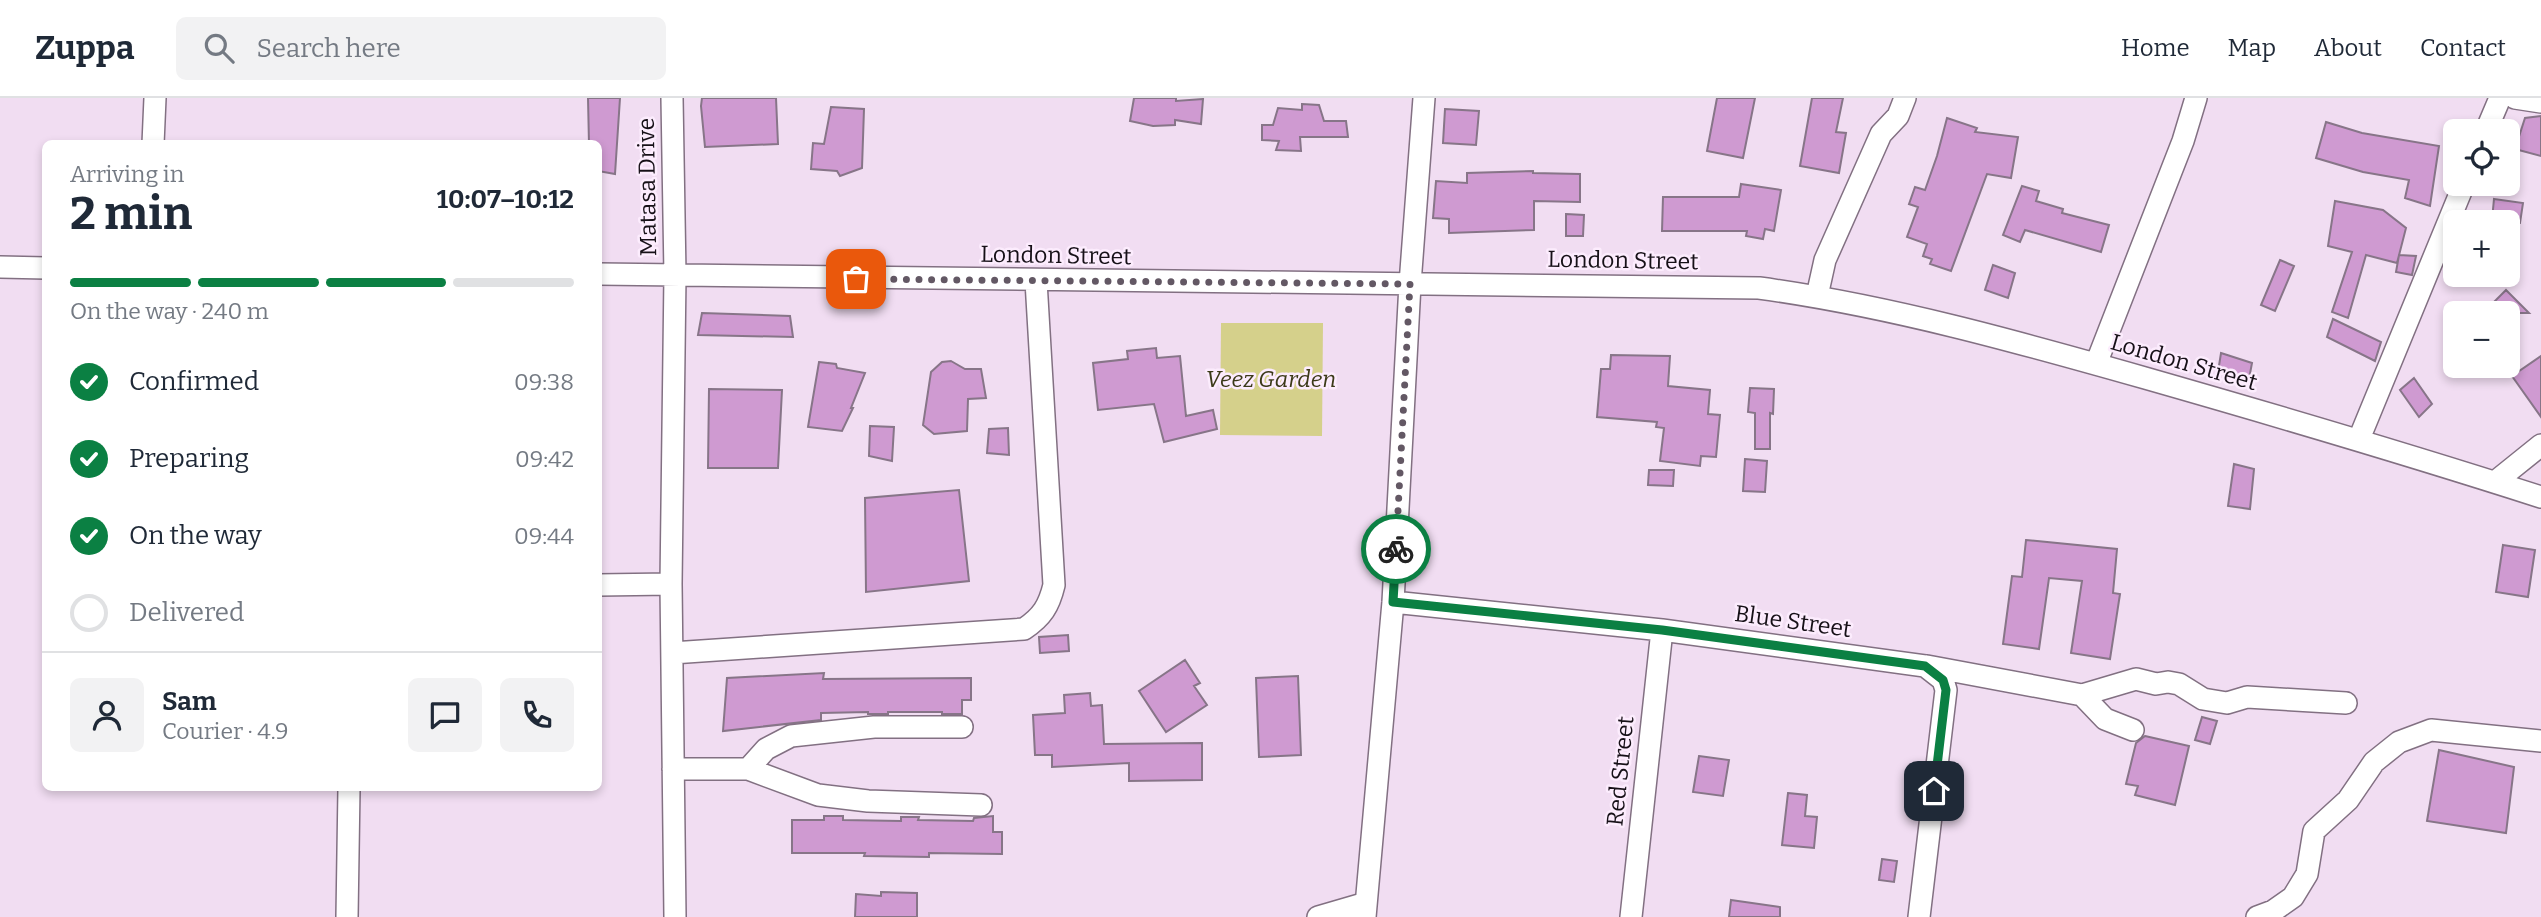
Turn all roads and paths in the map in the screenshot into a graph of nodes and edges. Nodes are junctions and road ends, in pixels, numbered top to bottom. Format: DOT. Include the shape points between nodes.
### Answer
graph roads {
  1 [pos="155,98"];
  2 [pos="672,98"];
  3 [pos="1423,98"];
  4 [pos="1905,98"];
  5 [pos="2196,98"];
  6 [pos="2500,98"];
  7 [pos="2515,98"];
  8 [pos="2541,102"];
  9 [pos="2491,119"];
  10 [pos="153,140"];
  11 [pos="2459,196"];
  12 [pos="0,267"];
  13 [pos="42,268"];
  14 [pos="602,274"];
  15 [pos="676,275"];
  16 [pos="1036,281"];
  17 [pos="1410,284"];
  18 [pos="1816,296"];
  19 [pos="2096,364"];
  20 [pos="2359,439"];
  21 [pos="2541,445"];
  22 [pos="2495,482"];
  23 [pos="2541,496"];
  24 [pos="671,584"];
  25 [pos="602,585"];
  26 [pos="1393,602"];
  27 [pos="1662,630"];
  28 [pos="672,653"];
  29 [pos="1925,666"];
  30 [pos="2082,695"];
  31 [pos="2346,703"];
  32 [pos="962,727"];
  33 [pos="2133,730"];
  34 [pos="2541,741"];
  35 [pos="673,769"];
  36 [pos="748,769"];
  37 [pos="349,791"];
  38 [pos="981,805"];
  39 [pos="1365,910"];
  40 [pos="347,917"];
  41 [pos="675,917"];
  42 [pos="1318,917"];
  43 [pos="1630,917"];
  44 [pos="1919,917"];
  45 [pos="2257,917"];
  1 -- 10 [label="street"];
  2 -- 15 [label="street, Matasa Drive"];
  3 -- 17 [label="street"];
  4 -- 18 [label="street" via="1899,116 1881,134 1825,260"];
  5 -- 19 [label="street"];
  6 -- 9 [label="street"];
  7 -- 8 [label="street"];
  11 -- 20 [label="street"];
  12 -- 13 [label="street"];
  14 -- 15 [label="street, London Street"];
  15 -- 16 [label="street, London Street"];
  15 -- 24 [label="street, Matasa Drive"];
  16 -- 17 [label="street, London Street"];
  16 -- 28 [label="street" via="1054,585 1049,605 1038,619 1024,629"];
  17 -- 18 [label="street, London Street" via="1759,288"];
  17 -- 26 [label="street"];
  18 -- 19 [label="street, London Street"];
  19 -- 20 [label="street, London Street"];
  20 -- 22 [label="street, London Street"];
  21 -- 22 [label="street"];
  22 -- 23 [label="street, London Street"];
  24 -- 25 [label="street"];
  24 -- 28 [label="street, Matasa Drive"];
  26 -- 27 [label="street, Blue Street"];
  26 -- 39 [label="street"];
  27 -- 29 [label="street, Blue Street"];
  27 -- 43 [label="street, Red Street"];
  28 -- 35 [label="street, Matasa Drive"];
  29 -- 30 [label="street, Blue Street"];
  29 -- 44 [label="street" via="1943,680 1946,690"];
  30 -- 31 [label="street" via="2136,679 2174,682 2203,699 2227,703 2247,698"];
  30 -- 33 [label="street" via="2105,719"];
  32 -- 36 [label="street" via="874,727 792,736 766,749"];
  34 -- 45 [label="street" via="2431,730 2399,742 2374,762 2348,800 2314,831 2307,874 2293,897"];
  35 -- 36 [label="street"];
  35 -- 41 [label="street, Matasa Drive"];
  36 -- 38 [label="street" via="818,795"];
  37 -- 40 [label="street"];
  39 -- 42 [label="street"];
}
